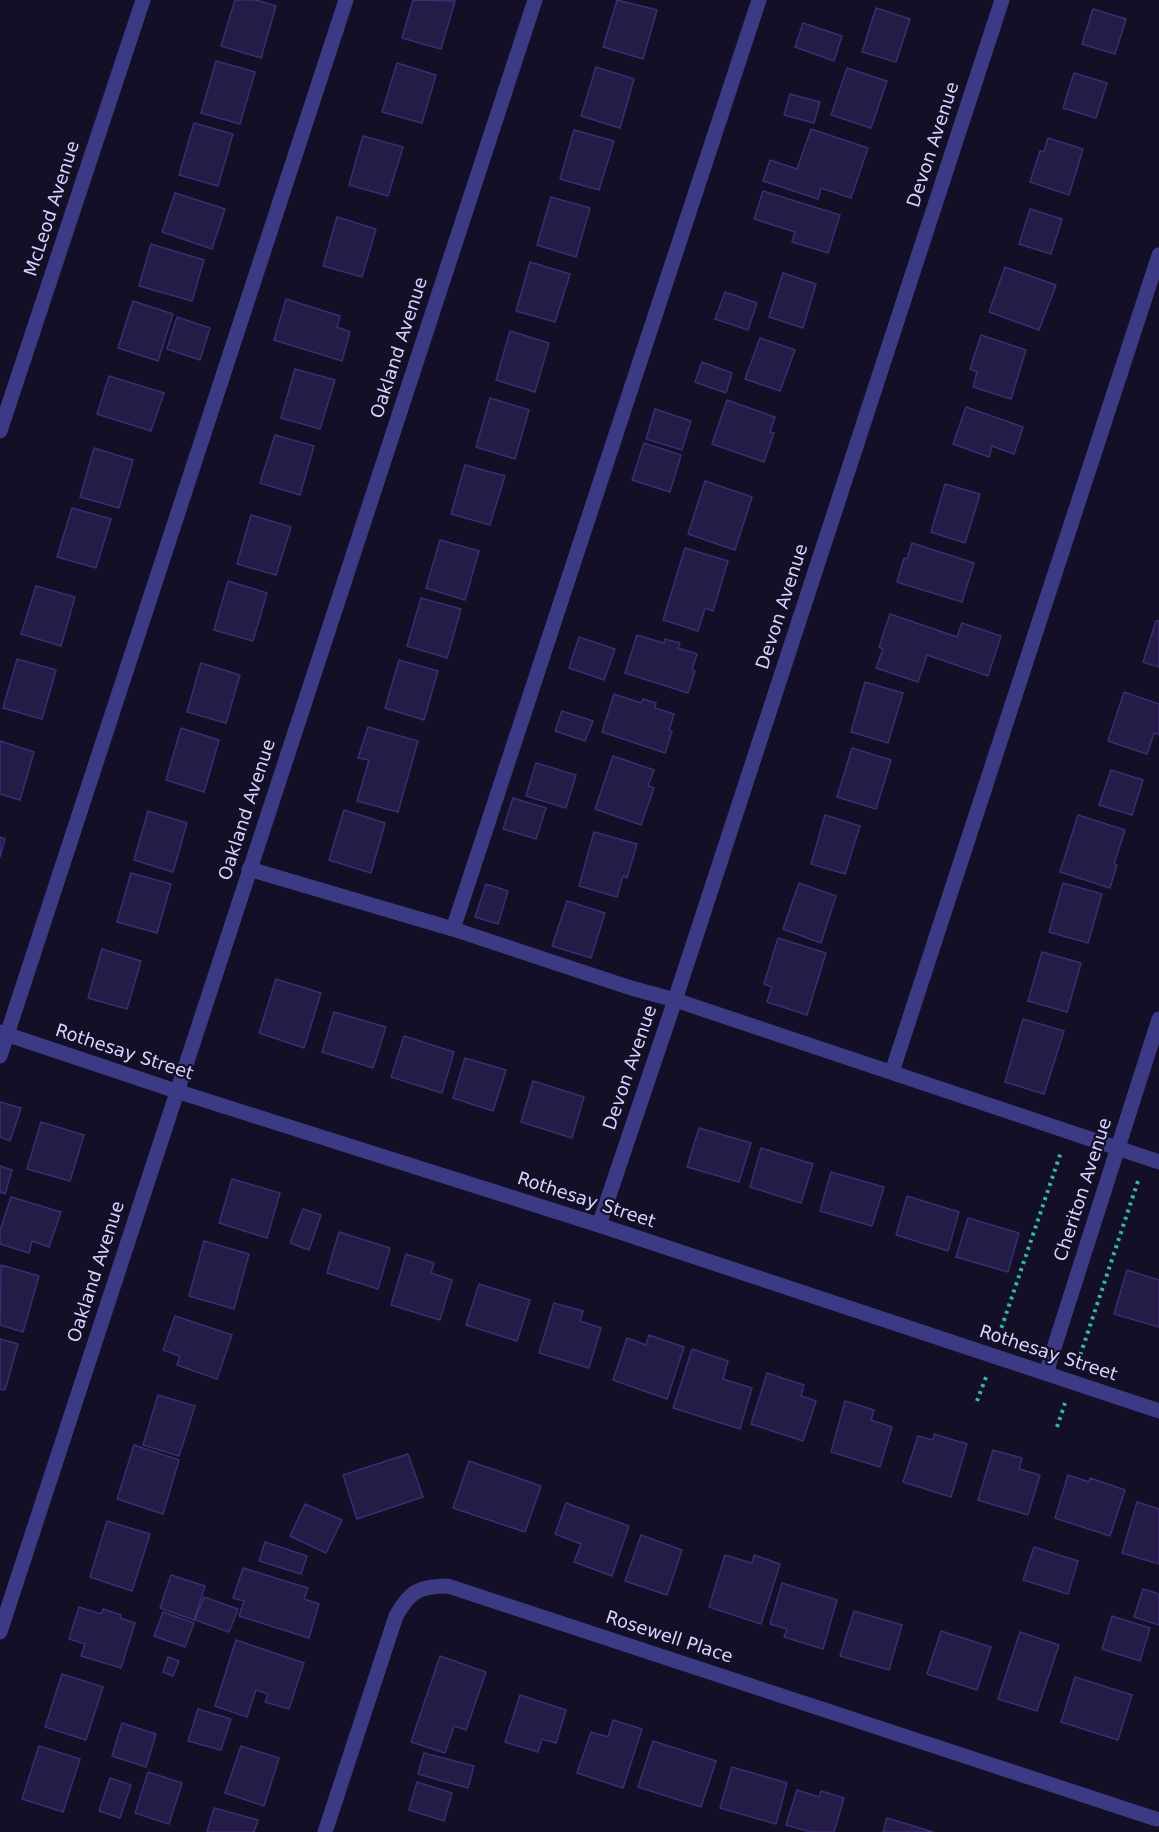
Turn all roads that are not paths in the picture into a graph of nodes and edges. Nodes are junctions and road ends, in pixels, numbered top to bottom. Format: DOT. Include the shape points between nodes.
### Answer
graph roads {
  1 [pos="143,0"];
  2 [pos="346,0"];
  3 [pos="535,0"];
  4 [pos="759,0"];
  5 [pos="1002,0"];
  6 [pos="1159,255"];
  7 [pos="0,430"];
  8 [pos="249,869"];
  9 [pos="453,929"];
  10 [pos="675,1000"];
  11 [pos="1159,1019"];
  12 [pos="3,1033"];
  13 [pos="0,1056"];
  14 [pos="892,1072"];
  15 [pos="176,1091"];
  16 [pos="1118,1148"];
  17 [pos="1153,1159"];
  18 [pos="599,1225"];
  19 [pos="1046,1373"];
  20 [pos="1159,1411"];
  21 [pos="0,1632"];
  22 [pos="1155,1820"];
  23 [pos="325,1832"];
  1 -- 7 [label="street, McLeod Avenue"];
  2 -- 12 [label="street"];
  3 -- 8 [label="street, Oakland Avenue"];
  4 -- 9 [label="street"];
  5 -- 10 [label="street, Devon Avenue"];
  6 -- 14 [label="street"];
  8 -- 9 [label="street"];
  8 -- 15 [label="street, Oakland Avenue"];
  9 -- 10 [label="street"];
  10 -- 14 [label="street"];
  10 -- 18 [label="street, Devon Avenue"];
  11 -- 16 [label="street, Cheriton Avenue"];
  12 -- 13 [label="street"];
  12 -- 15 [label="street, Rothesay Street"];
  14 -- 16 [label="street"];
  15 -- 18 [label="street, Rothesay Street"];
  15 -- 21 [label="street, Oakland Avenue"];
  16 -- 17 [label="street"];
  16 -- 19 [label="street, Cheriton Avenue"];
  18 -- 19 [label="street, Rothesay Street"];
  19 -- 20 [label="street, Rothesay Street"];
  22 -- 23 [label="street, Rosewell Place" via="447,1586 433,1586 418,1590 405,1600 396,1616"];
}
